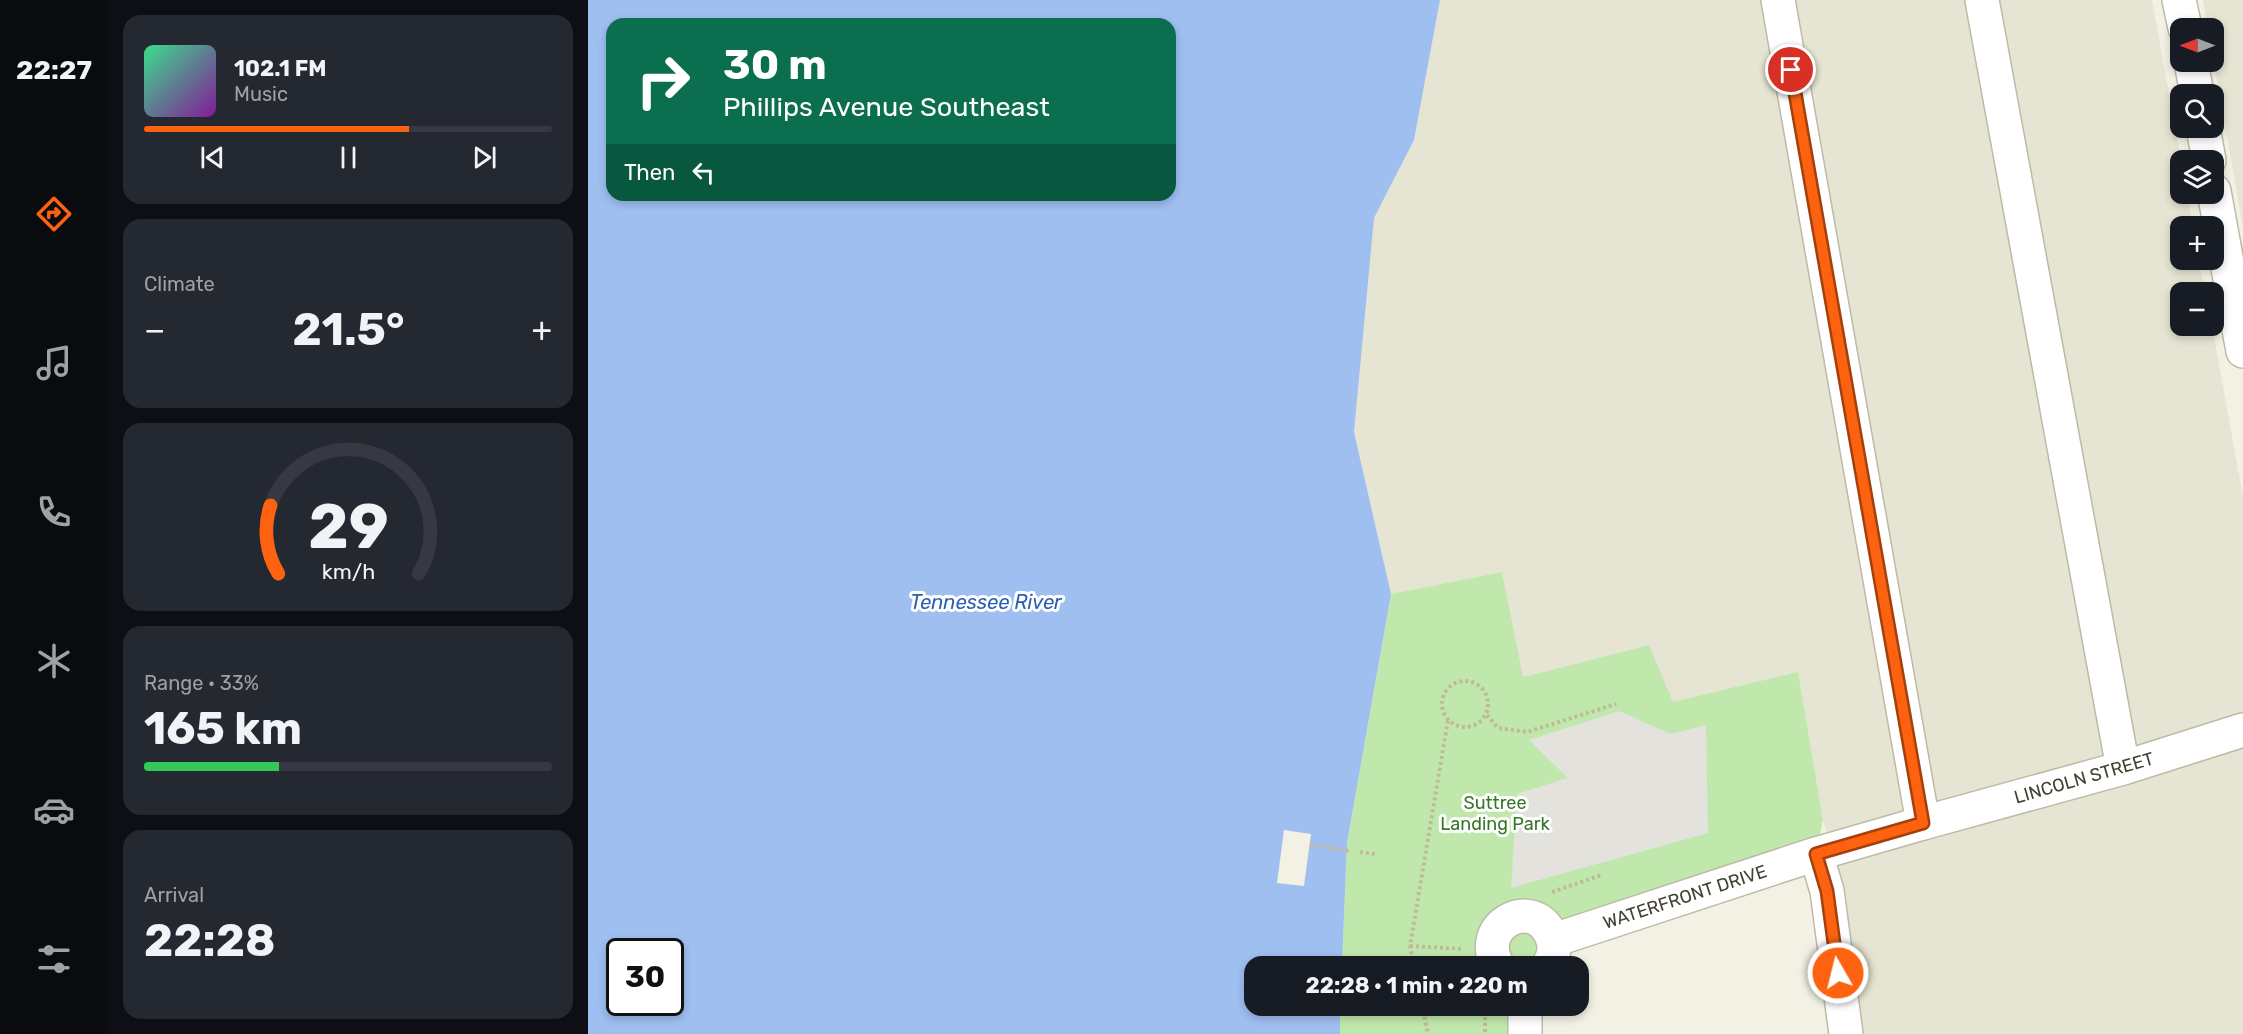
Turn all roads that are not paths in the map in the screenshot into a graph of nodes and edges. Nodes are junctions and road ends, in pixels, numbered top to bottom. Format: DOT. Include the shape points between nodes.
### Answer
graph roads {
  1 [pos="1778,0"];
  2 [pos="1982,0"];
  3 [pos="2180,0"];
  4 [pos="2183,18"];
  5 [pos="2216,204"];
  6 [pos="2243,351"];
  7 [pos="2243,730"];
  8 [pos="2123,768"];
  9 [pos="1923,823"];
  10 [pos="1816,854"];
  11 [pos="1551,953"];
  12 [pos="1490,956"];
  13 [pos="1525,1016"];
  14 [pos="1525,1034"];
  15 [pos="1846,1034"];
  1 -- 9 [label="street"];
  2 -- 8 [label="street"];
  3 -- 4 [label="street"];
  5 -- 6 [label="street"];
  7 -- 8 [label="street, LINCOLN STREET"];
  8 -- 9 [label="street, LINCOLN STREET"];
  9 -- 10 [label="street, LINCOLN STREET"];
  10 -- 11 [label="street, WATERFRONT DRIVE"];
  10 -- 15 [label="street" via="1827,891"];
  11 -- 12 [label="street, WATERFRONT DRIVE" via="1543,923 1525,916 1507,920 1499,927"];
  13 -- 14 [label="street"];
}
